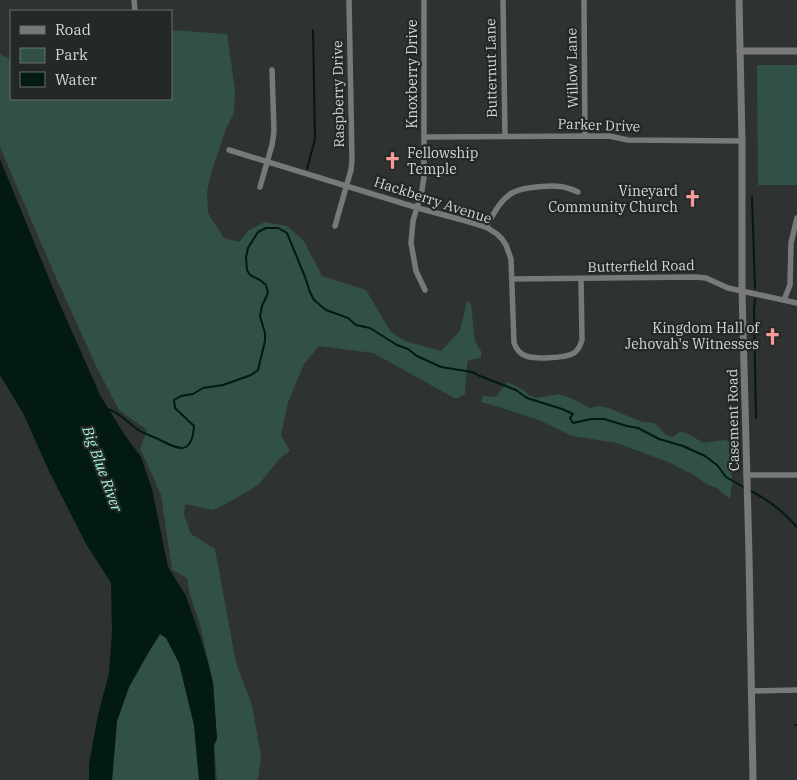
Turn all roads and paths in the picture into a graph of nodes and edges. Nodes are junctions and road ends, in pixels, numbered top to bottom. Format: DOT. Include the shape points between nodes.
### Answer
graph roads {
  1 [pos="349,0"];
  2 [pos="424,0"];
  3 [pos="503,0"];
  4 [pos="584,0"];
  5 [pos="739,0"];
  6 [pos="740,51"];
  7 [pos="797,51"];
  8 [pos="272,70"];
  9 [pos="504,136"];
  10 [pos="585,136"];
  11 [pos="425,138"];
  12 [pos="742,140"];
  13 [pos="229,150"];
  14 [pos="267,161"];
  15 [pos="347,186"];
  16 [pos="260,187"];
  17 [pos="578,192"];
  18 [pos="418,208"];
  19 [pos="797,218"];
  20 [pos="335,226"];
  21 [pos="486,227"];
  22 [pos="512,279"];
  23 [pos="581,279"];
  24 [pos="425,290"];
  25 [pos="742,291"];
  26 [pos="784,300"];
  27 [pos="797,303"];
  28 [pos="797,475"];
  29 [pos="747,479"];
  30 [pos="797,690"];
  31 [pos="751,691"];
  32 [pos="753,780"];
  1 -- 15 [label="street, Raspberry Drive" via="352,160"];
  2 -- 11 [label="street, Knoxberry Drive"];
  3 -- 9 [label="street, Butternut Lane"];
  4 -- 10 [label="street, Willow Lane"];
  5 -- 6 [label="street, Casement Road"];
  6 -- 7 [label="street"];
  6 -- 12 [label="street, Casement Road"];
  8 -- 14 [label="street" via="274,131"];
  9 -- 10 [label="street, Parker Drive"];
  9 -- 11 [label="street, Parker Drive"];
  10 -- 12 [label="street, Parker Drive" via="628,140"];
  11 -- 18 [label="street, Knoxberry Drive" via="424,177"];
  12 -- 25 [label="street, Casement Road"];
  13 -- 14 [label="street, Hackberry Avenue"];
  14 -- 15 [label="street, Hackberry Avenue"];
  14 -- 16 [label="street"];
  15 -- 18 [label="street, Hackberry Avenue"];
  15 -- 20 [label="street, Raspberry Drive"];
  17 -- 21 [label="street" via="565,187 520,189 506,198"];
  18 -- 21 [label="street, Hackberry Avenue"];
  18 -- 24 [label="street, Knoxberry Drive" via="413,220 412,243 416,271"];
  19 -- 26 [label="street" via="791,243 790,285"];
  21 -- 22 [label="street, Hackberry Avenue" via="502,238 506,245"];
  22 -- 23 [label="street, Butterfield Road"];
  22 -- 23 [label="street, Hackberry Avenue" via="514,343 530,358 568,356 579,349 582,340"];
  23 -- 25 [label="street, Butterfield Road" via="695,277"];
  25 -- 26 [label="street, Butterfield Road"];
  25 -- 29 [label="street, Casement Road"];
  26 -- 27 [label="street, Butterfield Road"];
  28 -- 29 [label="street"];
  29 -- 31 [label="street, Casement Road"];
  30 -- 31 [label="street"];
  31 -- 32 [label="street, Casement Road"];
}
